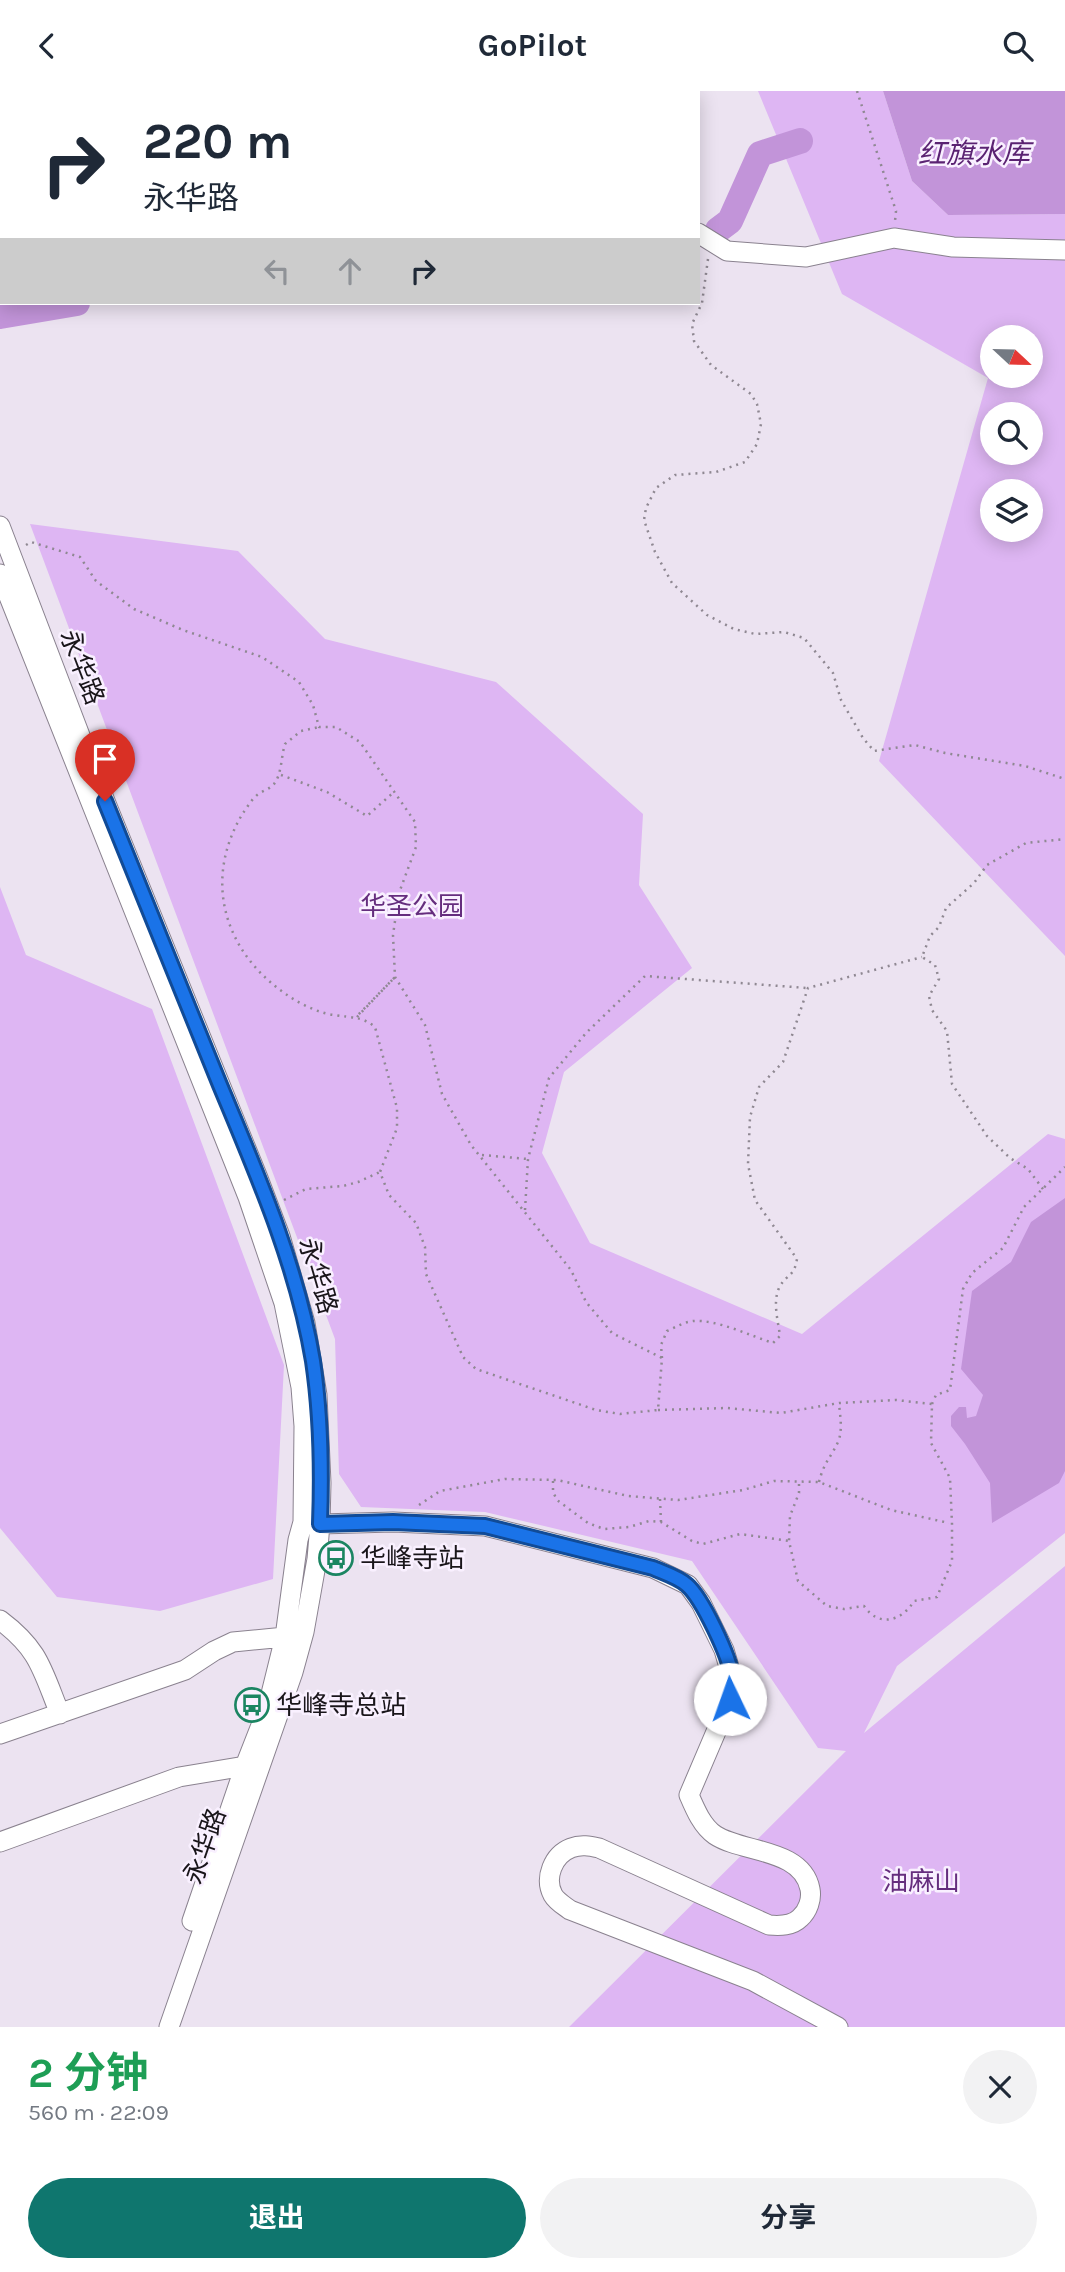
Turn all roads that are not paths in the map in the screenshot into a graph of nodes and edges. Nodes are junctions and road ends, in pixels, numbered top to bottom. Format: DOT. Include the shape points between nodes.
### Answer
graph roads {
  1 [pos="700,234"];
  2 [pos="1065,250"];
  3 [pos="0,526"];
  4 [pos="0,574"];
  5 [pos="312,1523"];
  6 [pos="0,1621"];
  7 [pos="285,1637"];
  8 [pos="60,1714"];
  9 [pos="0,1734"];
  10 [pos="245,1766"];
  11 [pos="0,1842"];
  12 [pos="156,2027"];
  13 [pos="169,2027"];
  14 [pos="838,2027"];
  1 -- 2 [label="street" via="727,251 806,257 894,238 953,247"];
  3 -- 5 [label="street, 永华路" via="269,1208 294,1282 313,1361 320,1436"];
  4 -- 5 [label="street, 永华路" via="248,1197 284,1303 302,1387"];
  5 -- 7 [label="street, 永华路" via="298,1540"];
  5 -- 13 [label="street, 永华路" via="317,1559 293,1672"];
  5 -- 14 [label="street" via="485,1526 653,1568 688,1585 724,1650 732,1677 730,1699 689,1795 716,1836 786,1860 799,1869 809,1881 808,1908 791,1924 769,1925 586,1845 562,1853 549,1875 550,1887 554,1898 570,1910 753,1981"];
  6 -- 8 [label="street" via="20,1635 38,1658"];
  7 -- 8 [label="street" via="233,1642 185,1670"];
  7 -- 10 [label="street, 永华路" via="267,1710"];
  8 -- 9 [label="street"];
  10 -- 11 [label="street" via="179,1777"];
  10 -- 12 [label="street, 永华路"];
}
